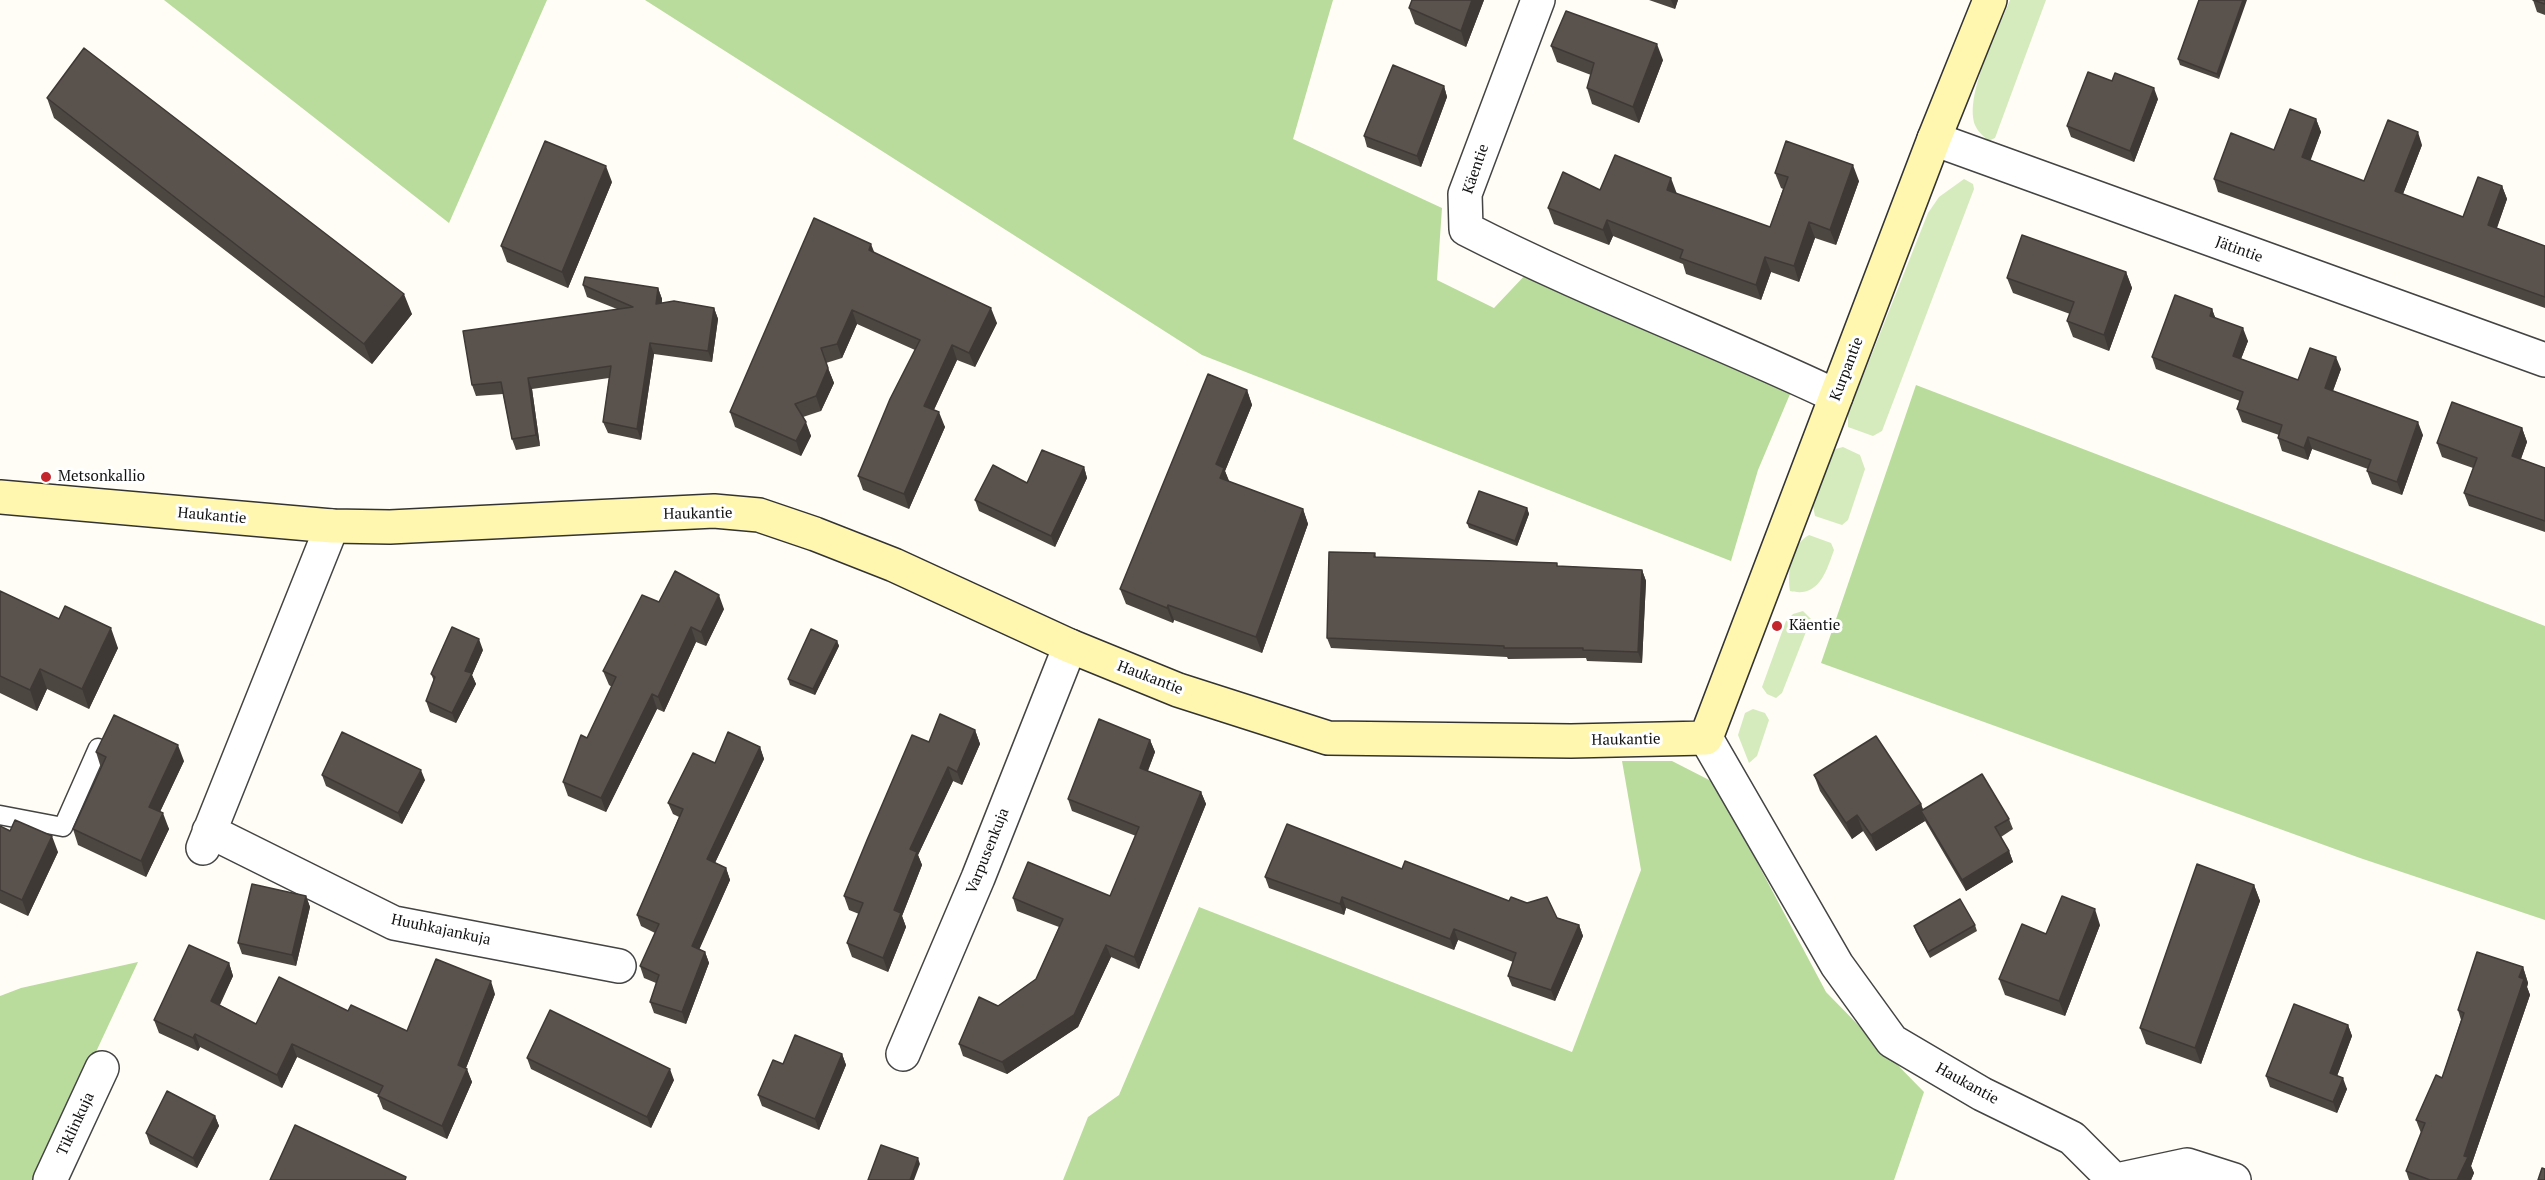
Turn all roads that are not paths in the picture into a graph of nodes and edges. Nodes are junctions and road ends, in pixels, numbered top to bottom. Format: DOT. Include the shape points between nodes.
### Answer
graph roads {
  1 [pos="1538,0"];
  2 [pos="1990,0"];
  3 [pos="1934,139"];
  4 [pos="2545,360"];
  5 [pos="1836,396"];
  6 [pos="0,496"];
  7 [pos="332,526"];
  8 [pos="1070,646"];
  9 [pos="1706,738"];
  10 [pos="98,748"];
  11 [pos="0,816"];
  12 [pos="619,966"];
  13 [pos="903,1054"];
  14 [pos="102,1068"];
  15 [pos="50,1180"];
  16 [pos="2116,1180"];
  17 [pos="2234,1180"];
  1 -- 5 [label="street, Käentie" via="1465,194 1466,229 1546,270"];
  2 -- 3 [label="street, Kurpantie"];
  3 -- 4 [label="street, Jätintie"];
  3 -- 5 [label="street, Kurpantie"];
  5 -- 9 [label="street, Kurpantie"];
  6 -- 7 [label="street, Haukantie"];
  7 -- 8 [label="street, Haukantie" via="390,527 714,511 759,515 894,566"];
  7 -- 12 [label="street, Huuhkajankuja" via="206,839 394,923"];
  8 -- 9 [label="street, Haukantie" via="1178,690 1328,738"];
  8 -- 13 [label="street, Varpusenkuja"];
  9 -- 16 [label="street, Haukantie" via="1837,965 1892,1041 1982,1094 2072,1138"];
  10 -- 11 [label="lane" via="63,827"];
  14 -- 15 [label="street, Tiklinkuja"];
  16 -- 17 [label="street, Haukantie" via="2187,1165"];
}
